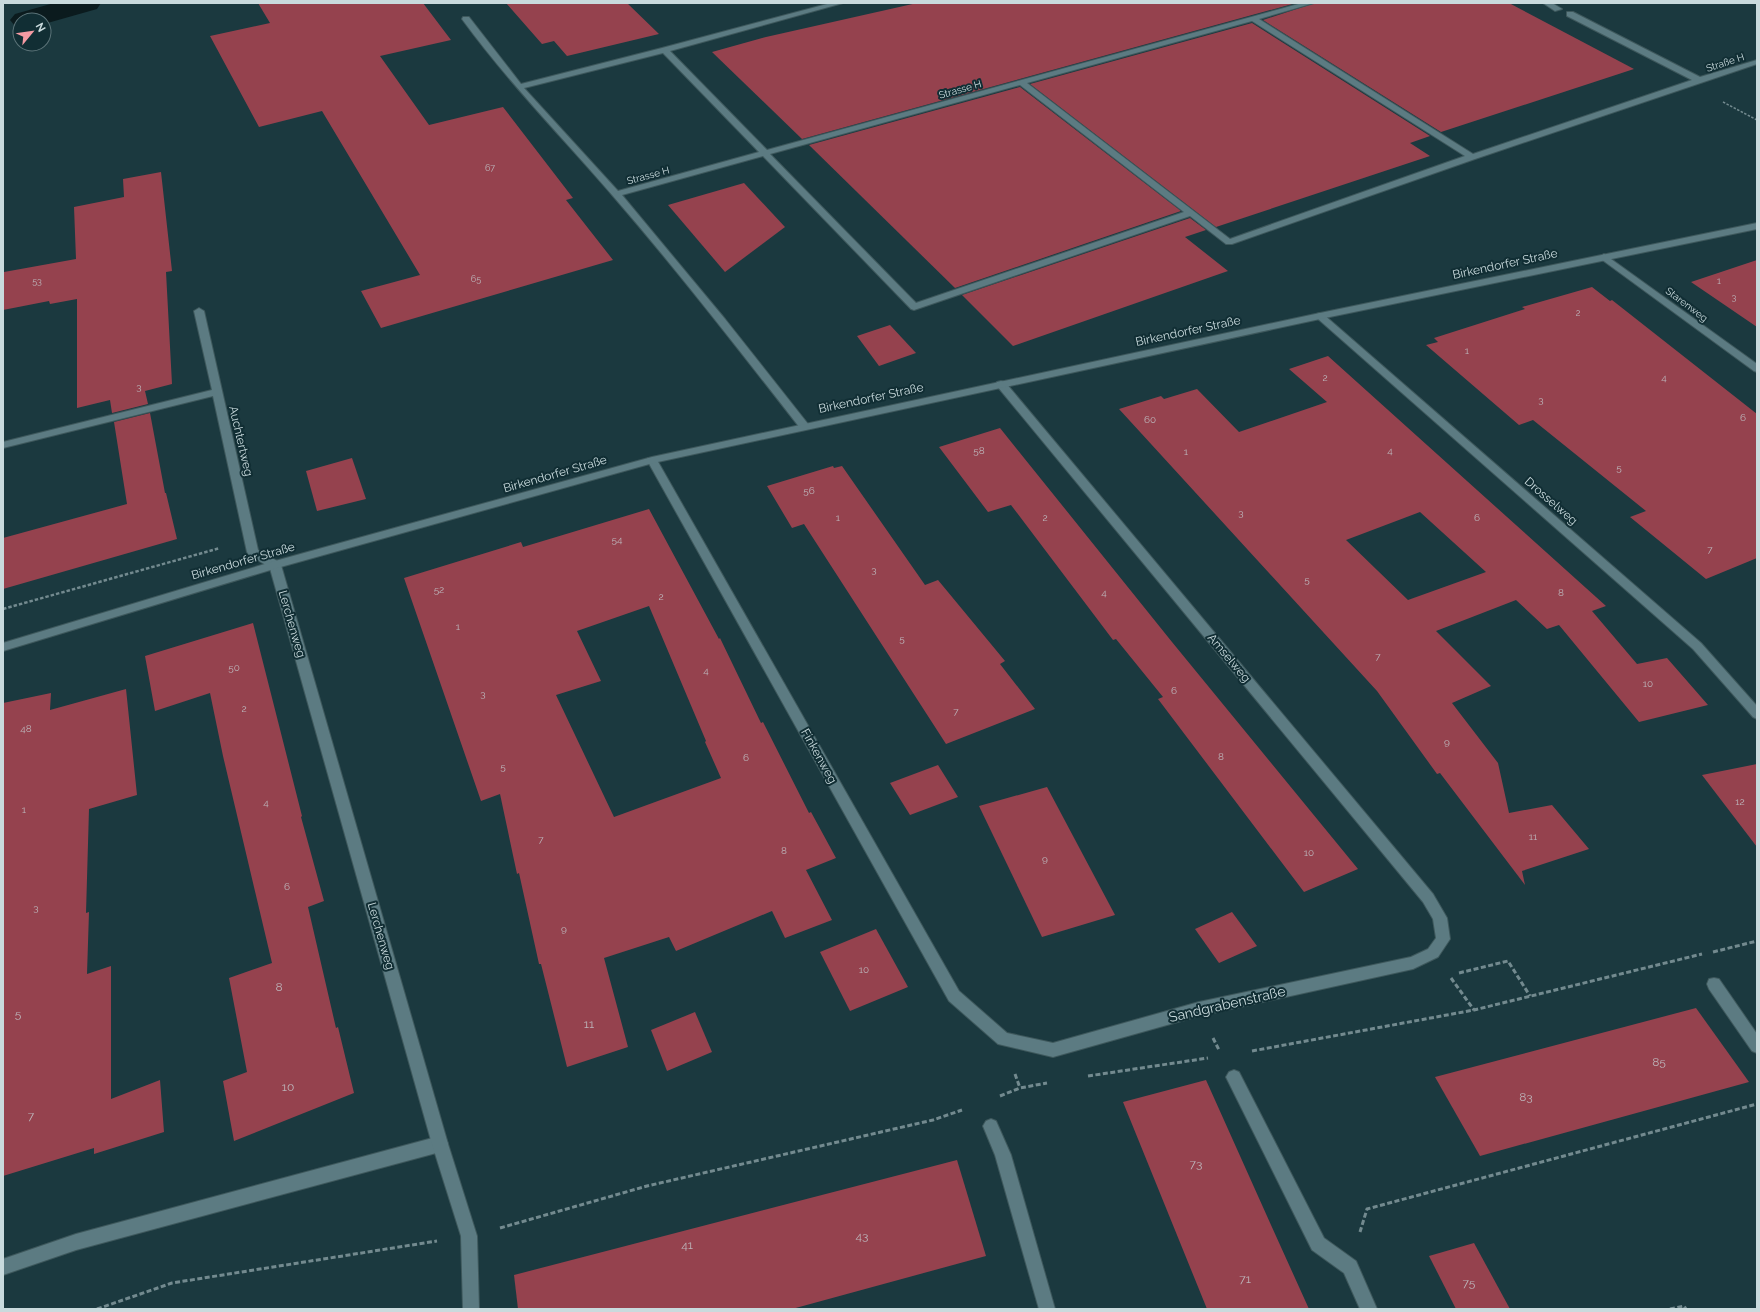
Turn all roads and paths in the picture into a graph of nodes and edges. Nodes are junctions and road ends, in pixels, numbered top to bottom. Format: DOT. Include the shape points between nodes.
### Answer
graph roads {
  1 [pos="839,3"];
  2 [pos="1310,3"];
  3 [pos="1547,3"];
  4 [pos="1558,9"];
  5 [pos="1570,14"];
  6 [pos="466,19"];
  7 [pos="1253,19"];
  8 [pos="665,50"];
  9 [pos="1757,62"];
  10 [pos="1699,80"];
  11 [pos="1021,82"];
  12 [pos="519,87"];
  13 [pos="764,154"];
  14 [pos="1472,157"];
  15 [pos="616,194"];
  16 [pos="1190,213"];
  17 [pos="1757,226"];
  18 [pos="1604,257"];
  19 [pos="199,311"];
  20 [pos="1320,316"];
  21 [pos="1757,369"];
  22 [pos="1001,384"];
  23 [pos="216,392"];
  24 [pos="804,426"];
  25 [pos="3,444"];
  26 [pos="652,460"];
  27 [pos="274,565"];
  28 [pos="3,647"];
  29 [pos="1757,714"];
  30 [pos="1443,939"];
  31 [pos="1757,941"];
  32 [pos="1714,984"];
  33 [pos="1530,996"];
  34 [pos="1199,1009"];
  35 [pos="1003,1040"];
  36 [pos="1757,1046"];
  37 [pos="1234,1076"];
  38 [pos="1757,1104"];
  39 [pos="970,1107"];
  40 [pos="992,1126"];
  41 [pos="440,1144"];
  42 [pos="469,1236"];
  43 [pos="3,1267"];
  44 [pos="1350,1267"];
  45 [pos="97,1309"];
  46 [pos="471,1309"];
  47 [pos="1047,1309"];
  48 [pos="1369,1309"];
  49 [pos="1670,1309"];
  50 [pos="1686,1309"];
  1 -- 8 [label="street"];
  2 -- 7 [label="street, Strasse H"];
  3 -- 4 [label="street"];
  5 -- 10 [label="street"];
  6 -- 12 [label="street"];
  7 -- 11 [label="street, Strasse H"];
  7 -- 14 [label="street"];
  8 -- 12 [label="street"];
  8 -- 13 [label="street"];
  9 -- 10 [label="street, Straße H"];
  10 -- 14 [label="street, Straße H"];
  11 -- 13 [label="street, Strasse H"];
  11 -- 16 [label="street"];
  12 -- 15 [label="street"];
  13 -- 15 [label="street, Strasse H"];
  13 -- 16 [label="street" via="914,307"];
  14 -- 16 [label="street, Straße H" via="1229,242"];
  15 -- 24 [label="street" via="722,321"];
  17 -- 18 [label="street, Birkendorfer Straße"];
  18 -- 20 [label="street, Birkendorfer Straße"];
  18 -- 21 [label="street, Starenweg"];
  19 -- 23 [label="street, Auchtertweg"];
  20 -- 22 [label="street, Birkendorfer Straße"];
  20 -- 29 [label="street, Drosselweg" via="1697,646"];
  22 -- 24 [label="street, Birkendorfer Straße"];
  22 -- 30 [label="street, Amselweg" via="1428,898 1440,918"];
  23 -- 25 [label="street"];
  23 -- 27 [label="street, Auchtertweg" via="253,552"];
  24 -- 26 [label="street, Birkendorfer Straße"];
  26 -- 27 [label="street, Birkendorfer Straße"];
  26 -- 35 [label="street, Finkenweg" via="954,996"];
  27 -- 28 [label="street, Birkendorfer Straße"];
  27 -- 41 [label="street, Lerchenweg"];
  30 -- 34 [label="street, Sandgrabenstraße" via="1433,953 1413,963"];
  31 -- 33 [label="path"];
  32 -- 36 [label="street"];
  33 -- 33 [label="path" via="1508,961 1449,975 1474,1010"];
  34 -- 35 [label="street, Sandgrabenstraße" via="1053,1050"];
  34 -- 37 [label="path"];
  37 -- 44 [label="street" via="1318,1244"];
  38 -- 44 [label="path" via="1367,1209"];
  39 -- 42 [label="path" via="933,1120 647,1186"];
  40 -- 47 [label="street" via="1003,1155"];
  41 -- 42 [label="street, Lerchenweg"];
  41 -- 43 [label="street" via="76,1242"];
  42 -- 45 [label="path" via="172,1283"];
  42 -- 46 [label="street, Lerchenweg"];
  44 -- 48 [label="street"];
  49 -- 50 [label="path" via="1684,1306"];
}
